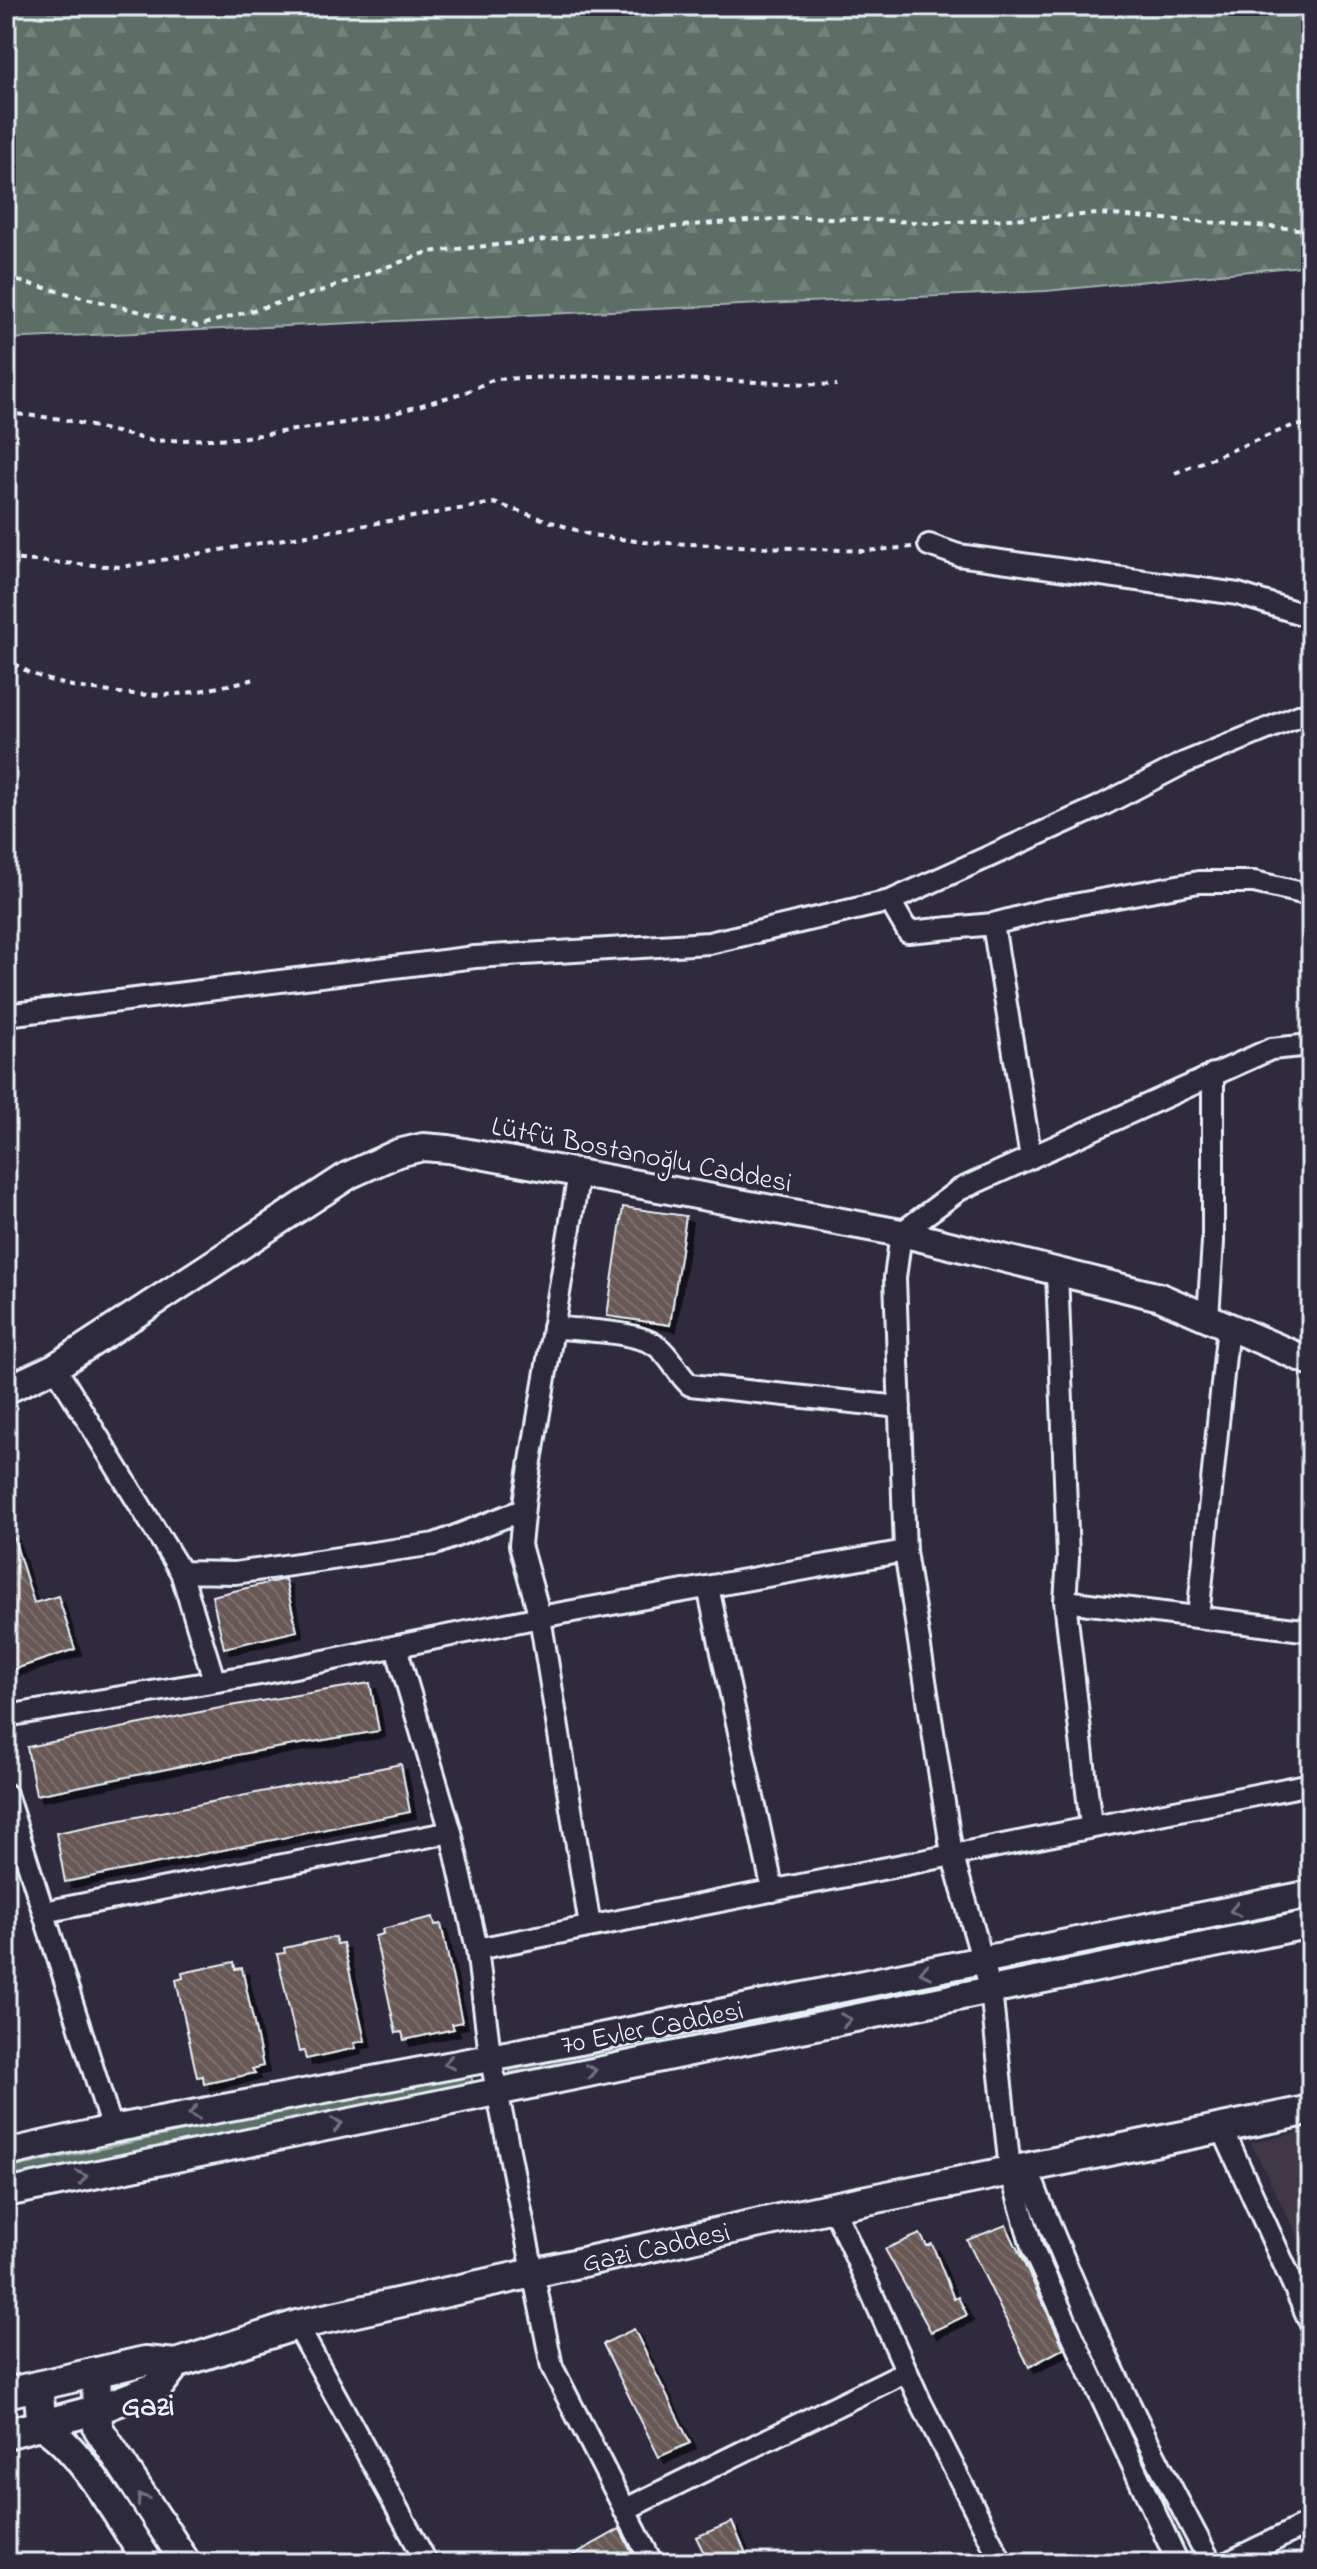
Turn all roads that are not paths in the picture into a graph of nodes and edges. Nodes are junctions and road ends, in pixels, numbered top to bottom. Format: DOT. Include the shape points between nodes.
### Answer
graph roads {
  1 [pos="929,545"];
  2 [pos="1311,617"];
  3 [pos="1311,711"];
  4 [pos="1311,895"];
  5 [pos="890,901"];
  6 [pos="993,924"];
  7 [pos="6,1015"];
  8 [pos="1311,1045"];
  9 [pos="1213,1074"];
  10 [pos="1031,1158"];
  11 [pos="579,1173"];
  12 [pos="901,1233"];
  13 [pos="1057,1272"];
  14 [pos="1218,1321"];
  15 [pos="553,1327"];
  16 [pos="1311,1362"];
  17 [pos="55,1367"];
  18 [pos="6,1390"];
  19 [pos="900,1407"];
  20 [pos="523,1510"];
  21 [pos="905,1551"];
  22 [pos="181,1572"];
  23 [pos="708,1587"];
  24 [pos="1065,1601"];
  25 [pos="540,1617"];
  26 [pos="1198,1617"];
  27 [pos="1311,1631"];
  28 [pos="396,1647"];
  29 [pos="214,1680"];
  30 [pos="6,1716"];
  31 [pos="1311,1784"];
  32 [pos="6,1794"];
  33 [pos="1091,1826"];
  34 [pos="451,1832"];
  35 [pos="952,1854"];
  36 [pos="773,1891"];
  37 [pos="1311,1894"];
  38 [pos="44,1912"];
  39 [pos="1311,1924"];
  40 [pos="590,1926"];
  41 [pos="477,1949"];
  42 [pos="981,1960"];
  43 [pos="991,1990"];
  44 [pos="490,2055"];
  45 [pos="499,2090"];
  46 [pos="1311,2110"];
  47 [pos="1222,2128"];
  48 [pos="112,2129"];
  49 [pos="6,2153"];
  50 [pos="1018,2168"];
  51 [pos="6,2193"];
  52 [pos="833,2207"];
  53 [pos="534,2274"];
  54 [pos="1311,2324"];
  55 [pos="297,2325"];
  56 [pos="176,2364"];
  57 [pos="907,2371"];
  58 [pos="96,2372"];
  59 [pos="38,2387"];
  60 [pos="6,2393"];
  61 [pos="99,2409"];
  62 [pos="42,2426"];
  63 [pos="6,2434"];
  64 [pos="624,2510"];
  65 [pos="1311,2522"];
  66 [pos="149,2563"];
  67 [pos="186,2563"];
  68 [pos="427,2563"];
  69 [pos="652,2563"];
  70 [pos="1002,2563"];
  71 [pos="1178,2563"];
  72 [pos="1211,2563"];
  73 [pos="1227,2563"];
  1 -- 2 [label="street" via="958,555 1238,594"];
  3 -- 5 [label="street" via="1184,763"];
  4 -- 6 [label="street" via="1254,882 1199,882"];
  5 -- 6 [label="street" via="908,932"];
  5 -- 7 [label="street" via="709,943 475,957"];
  6 -- 10 [label="street"];
  8 -- 9 [label="street" via="1271,1049"];
  9 -- 10 [label="street"];
  9 -- 14 [label="street"];
  10 -- 12 [label="street" via="959,1190"];
  11 -- 12 [label="street, Lütfü Bostanoğlu Caddesi"];
  11 -- 15 [label="street"];
  11 -- 17 [label="street, Lütfü Bostanoğlu Caddesi" via="448,1149 398,1153 327,1188"];
  12 -- 13 [label="street, Lütfü Bostanoğlu Caddesi"];
  12 -- 19 [label="street" via="895,1278"];
  13 -- 14 [label="street, Lütfü Bostanoğlu Caddesi" via="1160,1297"];
  13 -- 24 [label="street" via="1068,1558"];
  14 -- 16 [label="street, Lütfü Bostanoğlu Caddesi"];
  14 -- 26 [label="street"];
  15 -- 19 [label="street" via="637,1337 656,1345 690,1385"];
  15 -- 20 [label="street"];
  17 -- 18 [label="street, Lütfü Bostanoğlu Caddesi"];
  17 -- 22 [label="street"];
  19 -- 21 [label="street"];
  20 -- 22 [label="street" via="435,1544 235,1573"];
  20 -- 25 [label="street" via="520,1545"];
  21 -- 23 [label="street"];
  21 -- 35 [label="street"];
  22 -- 29 [label="street"];
  23 -- 25 [label="street"];
  23 -- 36 [label="street"];
  24 -- 26 [label="street"];
  24 -- 33 [label="street"];
  25 -- 28 [label="street"];
  25 -- 40 [label="street"];
  26 -- 27 [label="street"];
  28 -- 29 [label="street"];
  28 -- 34 [label="street"];
  29 -- 30 [label="street"];
  31 -- 33 [label="street"];
  32 -- 38 [label="street"];
  33 -- 35 [label="street"];
  34 -- 38 [label="street"];
  34 -- 41 [label="street"];
  35 -- 36 [label="street"];
  35 -- 42 [label="street"];
  36 -- 40 [label="street"];
  37 -- 42 [label="street, 70 Evler Caddesi, one-way"];
  38 -- 48 [label="street"];
  39 -- 43 [label="street, 70 Evler Caddesi"];
  40 -- 41 [label="street"];
  41 -- 44 [label="street"];
  42 -- 43 [label="street"];
  42 -- 44 [label="street, 70 Evler Caddesi, one-way"];
  45 -- 43 [label="street, 70 Evler Caddesi, one-way"];
  43 -- 50 [label="street"];
  44 -- 45 [label="street"];
  44 -- 48 [label="street, 70 Evler Caddesi, one-way"];
  51 -- 45 [label="street, 70 Evler Caddesi, one-way"];
  45 -- 53 [label="street"];
  46 -- 47 [label="main road, Gazi Caddesi"];
  47 -- 50 [label="main road, Gazi Caddesi"];
  47 -- 54 [label="street"];
  48 -- 49 [label="street, 70 Evler Caddesi"];
  50 -- 52 [label="main road, Gazi Caddesi"];
  50 -- 71 [label="street" via="1033,2250"];
  50 -- 72 [label="street" via="1161,2470"];
  52 -- 53 [label="main road, Gazi Caddesi"];
  52 -- 57 [label="street"];
  53 -- 55 [label="main road, Gazi Caddesi"];
  53 -- 64 [label="street" via="552,2367"];
  55 -- 56 [label="main road, Gazi Caddesi"];
  55 -- 68 [label="street"];
  56 -- 58 [label="main road, Gazi Caddesi" via="145,2361"];
  56 -- 61 [label="main road" via="159,2386"];
  57 -- 64 [label="street"];
  57 -- 70 [label="street"];
  58 -- 59 [label="main road, Gazi Caddesi"];
  58 -- 61 [label="main road"];
  59 -- 60 [label="main road, Gazi Caddesi"];
  59 -- 62 [label="main road"];
  61 -- 62 [label="main road"];
  67 -- 61 [label="main road, one-way" via="104,2440 98,2428"];
  62 -- 63 [label="main road"];
  62 -- 66 [label="main road" via="74,2454"];
  64 -- 69 [label="street"];
  65 -- 73 [label="street"];
}
